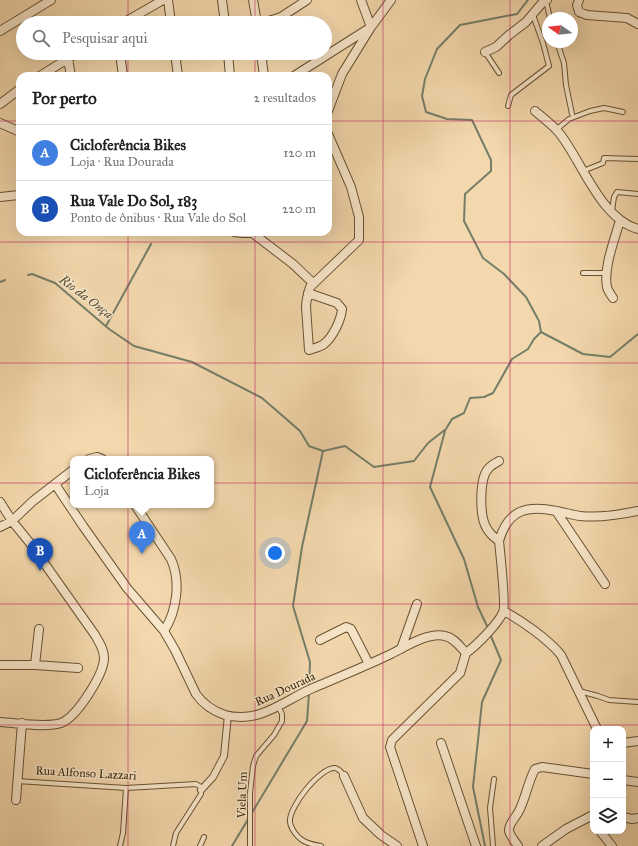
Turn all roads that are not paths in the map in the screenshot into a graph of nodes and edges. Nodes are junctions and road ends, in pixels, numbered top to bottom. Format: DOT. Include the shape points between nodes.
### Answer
graph roads {
  1 [pos="51,0"];
  2 [pos="163,0"];
  3 [pos="168,0"];
  4 [pos="222,0"];
  5 [pos="253,0"];
  6 [pos="307,0"];
  7 [pos="361,0"];
  8 [pos="391,0"];
  9 [pos="546,0"];
  10 [pos="579,0"];
  11 [pos="549,12"];
  12 [pos="533,15"];
  13 [pos="25,16"];
  14 [pos="135,16"];
  15 [pos="170,16"];
  16 [pos="224,16"];
  17 [pos="256,16"];
  18 [pos="281,16"];
  19 [pos="16,21"];
  20 [pos="638,24"];
  21 [pos="371,27"];
  22 [pos="0,31"];
  23 [pos="559,48"];
  24 [pos="332,52"];
  25 [pos="485,52"];
  26 [pos="66,60"];
  27 [pos="68,60"];
  28 [pos="121,60"];
  29 [pos="176,60"];
  30 [pos="229,60"];
  31 [pos="262,60"];
  32 [pos="319,60"];
  33 [pos="47,72"];
  34 [pos="70,72"];
  35 [pos="122,72"];
  36 [pos="177,72"];
  37 [pos="230,72"];
  38 [pos="263,72"];
  39 [pos="300,72"];
  40 [pos="500,73"];
  41 [pos="16,92"];
  42 [pos="332,100"];
  43 [pos="0,104"];
  44 [pos="508,106"];
  45 [pos="535,111"];
  46 [pos="623,112"];
  47 [pos="572,114"];
  48 [pos="0,123"];
  49 [pos="16,130"];
  50 [pos="556,130"];
  51 [pos="332,143"];
  52 [pos="638,159"];
  53 [pos="583,171"];
  54 [pos="638,194"];
  55 [pos="16,195"];
  56 [pos="0,197"];
  57 [pos="612,211"];
  58 [pos="620,220"];
  59 [pos="638,229"];
  60 [pos="256,236"];
  61 [pos="584,272"];
  62 [pos="607,273"];
  63 [pos="314,282"];
  64 [pos="308,293"];
  65 [pos="613,298"];
  66 [pos="499,461"];
  67 [pos="70,472"];
  68 [pos="55,484"];
  69 [pos="0,502"];
  70 [pos="70,506"];
  71 [pos="71,508"];
  72 [pos="137,508"];
  73 [pos="556,511"];
  74 [pos="638,511"];
  75 [pos="12,520"];
  76 [pos="0,527"];
  77 [pos="499,540"];
  78 [pos="605,584"];
  79 [pos="417,604"];
  80 [pos="504,611"];
  81 [pos="39,629"];
  82 [pos="164,631"];
  83 [pos="320,640"];
  84 [pos="401,649"];
  85 [pos="466,653"];
  86 [pos="369,664"];
  87 [pos="0,665"];
  88 [pos="35,665"];
  89 [pos="78,668"];
  90 [pos="578,691"];
  91 [pos="638,702"];
  92 [pos="278,706"];
  93 [pos="228,715"];
  94 [pos="0,722"];
  95 [pos="22,723"];
  96 [pos="596,726"];
  97 [pos="638,740"];
  98 [pos="626,742"];
  99 [pos="441,743"];
  100 [pos="590,774"];
  101 [pos="344,776"];
  102 [pos="494,779"];
  103 [pos="626,780"];
  104 [pos="17,781"];
  105 [pos="638,782"];
  106 [pos="126,788"];
  107 [pos="201,789"];
  108 [pos="16,800"];
  109 [pos="590,818"];
  110 [pos="626,818"];
  111 [pos="638,818"];
  112 [pos="602,834"];
  113 [pos="204,836"];
  114 [pos="309,845"];
  115 [pos="120,846"];
  116 [pos="173,846"];
  117 [pos="200,846"];
  118 [pos="250,846"];
  119 [pos="321,846"];
  120 [pos="397,846"];
  121 [pos="423,846"];
  122 [pos="476,846"];
  123 [pos="493,846"];
  124 [pos="518,846"];
  125 [pos="542,846"];
  126 [pos="612,846"];
  1 -- 13 [label="street"];
  2 -- 14 [label="street"];
  3 -- 15 [label="street"];
  4 -- 16 [label="street"];
  5 -- 17 [label="street"];
  6 -- 18 [label="street"];
  7 -- 21 [label="street"];
  8 -- 21 [label="street"];
  9 -- 11 [label="lane"];
  9 -- 12 [label="street"];
  10 -- 20 [label="street" via="578,12 627,18"];
  12 -- 25 [label="street" via="496,47"];
  12 -- 44 [label="lane" via="549,66 511,94"];
  19 -- 22 [label="street"];
  21 -- 24 [label="street"];
  21 -- 42 [label="street" via="342,74"];
  23 -- 47 [label="lane" via="564,63"];
  25 -- 40 [label="lane"];
  26 -- 33 [label="street"];
  27 -- 34 [label="street"];
  28 -- 35 [label="street"];
  29 -- 36 [label="street"];
  30 -- 37 [label="street"];
  31 -- 38 [label="street"];
  32 -- 39 [label="street"];
  41 -- 43 [label="street"];
  45 -- 50 [label="street"];
  46 -- 50 [label="lane" via="604,108 590,111 569,119"];
  48 -- 49 [label="street"];
  50 -- 53 [label="street"];
  51 -- 63 [label="street" via="351,187 359,217 359,240"];
  52 -- 53 [label="lane" via="604,158 603,163"];
  53 -- 57 [label="street" via="600,198"];
  54 -- 57 [label="lane" via="617,192"];
  55 -- 56 [label="street"];
  57 -- 58 [label="street"];
  58 -- 59 [label="street"];
  58 -- 62 [label="street"];
  60 -- 63 [label="street"];
  61 -- 62 [label="lane"];
  62 -- 65 [label="street" via="607,288"];
  63 -- 64 [label="street"];
  64 -- 64 [label="street" via="337,303 342,309 339,321 326,343 309,350 306,307"];
  66 -- 77 [label="street" via="488,468 482,482 482,518 492,536"];
  67 -- 68 [label="street"];
  68 -- 70 [label="street, Rua Dourada"];
  68 -- 75 [label="street"];
  69 -- 75 [label="street"];
  71 -- 82 [label="street, Rua Dourada" via="127,588"];
  72 -- 82 [label="street" via="171,559 177,577 171,618"];
  73 -- 74 [label="street" via="594,517"];
  73 -- 77 [label="street" via="530,508 520,512 507,522"];
  73 -- 78 [label="street"];
  75 -- 76 [label="street"];
  75 -- 95 [label="street" via="95,635 104,657 97,679 80,706 67,720 54,724"];
  77 -- 80 [label="street"];
  79 -- 84 [label="street"];
  80 -- 85 [label="street" via="473,649"];
  80 -- 90 [label="street" via="556,649"];
  81 -- 88 [label="street"];
  82 -- 93 [label="street, Rua Dourada" via="201,700 214,710"];
  83 -- 86 [label="street" via="346,627 351,629"];
  84 -- 85 [label="street, Rua Dourada" via="439,635 454,640"];
  84 -- 86 [label="street, Rua Dourada"];
  85 -- 121 [label="street" via="460,673 392,740 390,747"];
  86 -- 92 [label="street, Rua Dourada"];
  87 -- 88 [label="street"];
  88 -- 89 [label="street"];
  90 -- 91 [label="lane" via="609,700"];
  90 -- 96 [label="street"];
  92 -- 93 [label="street, Rua Dourada" via="250,717"];
  92 -- 118 [label="lane, Viela Um" via="282,721 256,756 252,766"];
  93 -- 107 [label="street" via="224,756 213,777"];
  94 -- 95 [label="street"];
  95 -- 104 [label="street, Rua Alfonso Lazzari"];
  97 -- 98 [label="street"];
  99 -- 122 [label="street"];
  100 -- 124 [label="street" via="542,767 535,769 524,802 510,825 509,832"];
  101 -- 114 [label="lane" via="338,769 333,768 320,774 300,798 293,811 290,824 300,839"];
  101 -- 120 [label="street" via="363,818"];
  102 -- 123 [label="lane" via="490,808"];
  103 -- 105 [label="street"];
  104 -- 106 [label="lane, Rua Alfonso Lazzari"];
  104 -- 108 [label="street, Rua Alfonso Lazzari"];
  106 -- 107 [label="lane, Rua Alfonso Lazzari" via="192,783"];
  106 -- 115 [label="lane"];
  107 -- 116 [label="lane" via="199,799 176,833"];
  109 -- 125 [label="street" via="566,829"];
  110 -- 111 [label="street"];
  112 -- 126 [label="street"];
  113 -- 117 [label="lane"];
  114 -- 119 [label="lane"];
}
